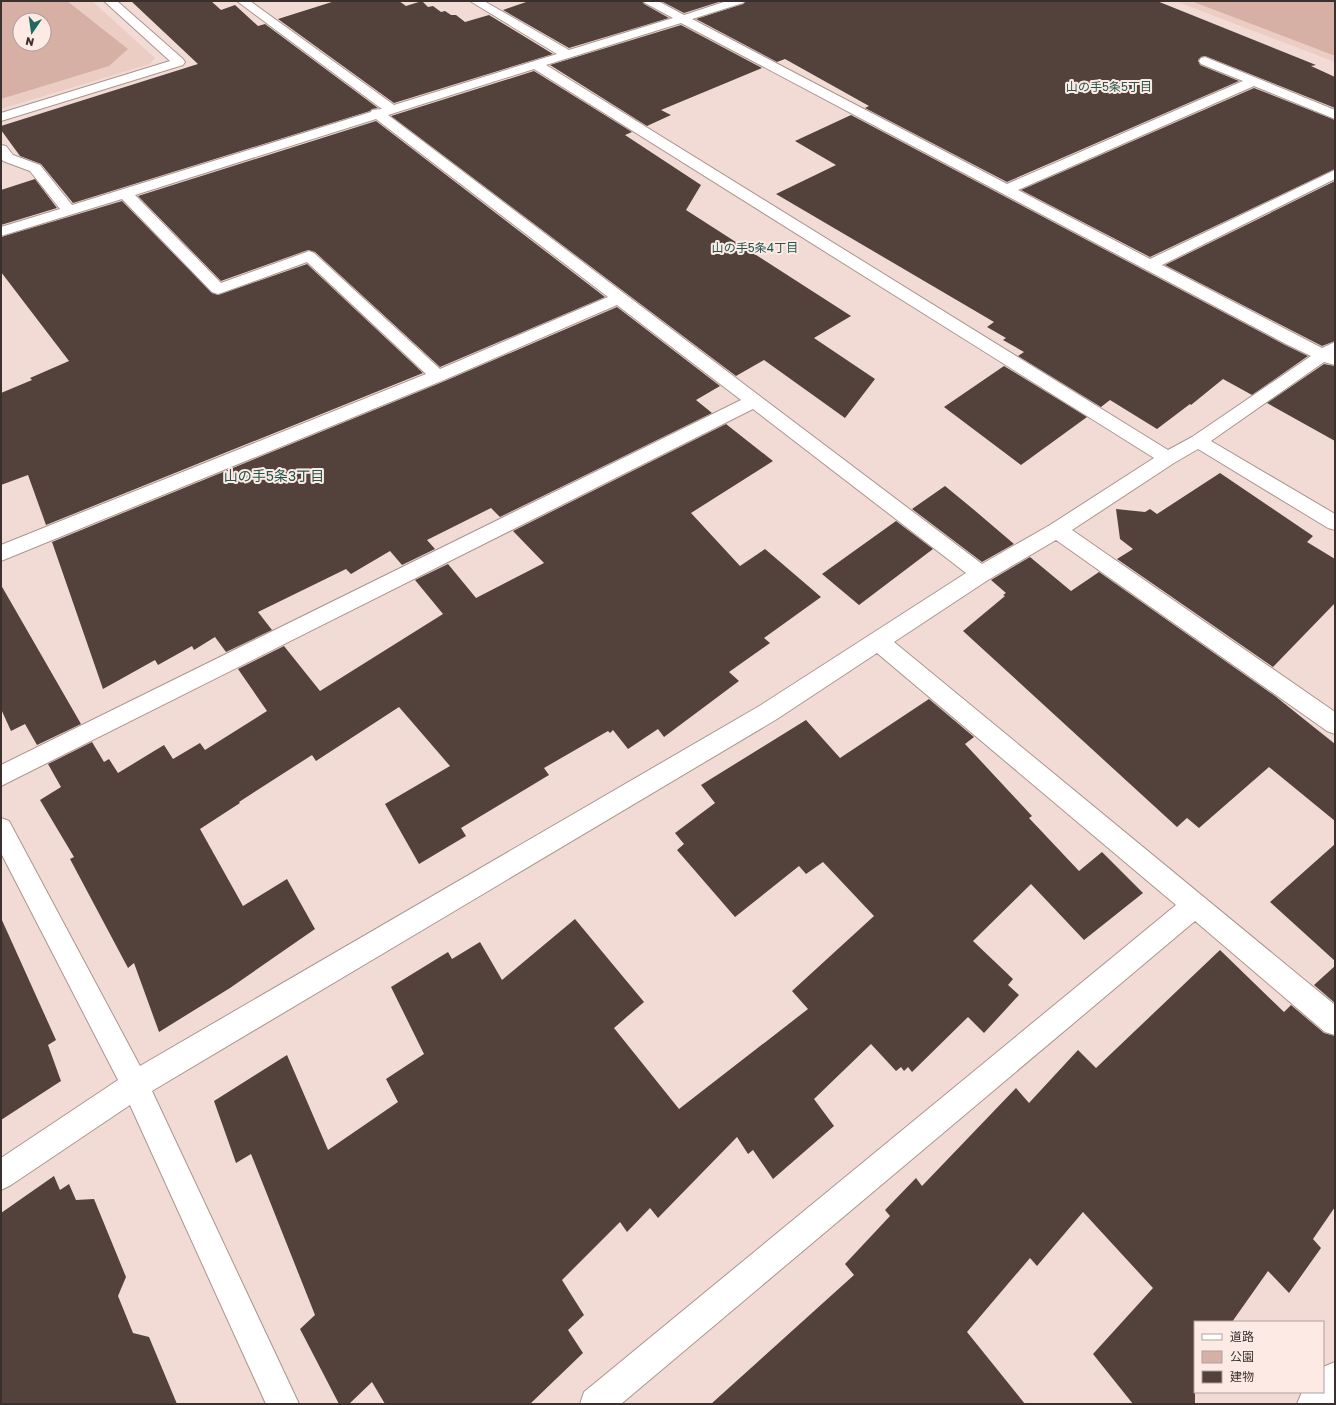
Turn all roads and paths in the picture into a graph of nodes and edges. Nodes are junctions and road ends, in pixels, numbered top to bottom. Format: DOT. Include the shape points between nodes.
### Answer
graph roads {
  1 [pos="243,1"];
  2 [pos="476,1"];
  3 [pos="649,1"];
  4 [pos="739,1"];
  5 [pos="130,3"];
  6 [pos="113,4"];
  7 [pos="683,18"];
  8 [pos="566,54"];
  9 [pos="1205,61"];
  10 [pos="535,64"];
  11 [pos="1254,81"];
  12 [pos="384,111"];
  13 [pos="1335,115"];
  14 [pos="1,117"];
  15 [pos="1,148"];
  16 [pos="1335,174"];
  17 [pos="1008,189"];
  18 [pos="125,193"];
  19 [pos="69,211"];
  20 [pos="1,232"];
  21 [pos="1150,265"];
  22 [pos="619,298"];
  23 [pos="1331,354"];
  24 [pos="438,376"];
  25 [pos="754,401"];
  26 [pos="1198,441"];
  27 [pos="1168,458"];
  28 [pos="1335,523"];
  29 [pos="1057,530"];
  30 [pos="1,553"];
  31 [pos="981,574"];
  32 [pos="878,641"];
  33 [pos="1335,724"];
  34 [pos="1,776"];
  35 [pos="1,829"];
  36 [pos="1195,905"];
  37 [pos="1335,1022"];
  38 [pos="135,1085"];
  39 [pos="1,1175"];
  40 [pos="1335,1378"];
  41 [pos="1324,1391"];
  42 [pos="1322,1393"];
  43 [pos="283,1404"];
  44 [pos="596,1404"];
  45 [pos="1313,1404"];
  1 -- 12 [label="street"];
  2 -- 8 [label="street"];
  3 -- 7 [label="street"];
  4 -- 7 [label="street"];
  5 -- 6 [label="street"];
  6 -- 14 [label="street" via="179,62"];
  7 -- 8 [label="street"];
  7 -- 17 [label="street"];
  8 -- 10 [label="street"];
  9 -- 11 [label="street"];
  10 -- 12 [label="street"];
  10 -- 27 [label="street"];
  11 -- 13 [label="street"];
  11 -- 17 [label="street"];
  12 -- 18 [label="street"];
  12 -- 22 [label="street"];
  15 -- 19 [label="street" via="8,158 35,168"];
  16 -- 21 [label="street"];
  17 -- 21 [label="street"];
  18 -- 19 [label="street"];
  18 -- 24 [label="street" via="218,289 309,256"];
  19 -- 20 [label="street"];
  21 -- 23 [label="street"];
  22 -- 24 [label="street"];
  22 -- 25 [label="street"];
  23 -- 26 [label="street"];
  24 -- 30 [label="street"];
  25 -- 31 [label="street"];
  25 -- 34 [label="street"];
  26 -- 27 [label="street"];
  26 -- 28 [label="street"];
  27 -- 29 [label="street"];
  29 -- 31 [label="street"];
  29 -- 33 [label="street"];
  31 -- 32 [label="street"];
  32 -- 36 [label="street"];
  32 -- 38 [label="street" via="769,712"];
  35 -- 38 [label="street"];
  36 -- 37 [label="street"];
  36 -- 44 [label="street"];
  38 -- 39 [label="street"];
  38 -- 43 [label="street"];
  40 -- 41 [label="street"];
  42 -- 45 [label="street"];
}
